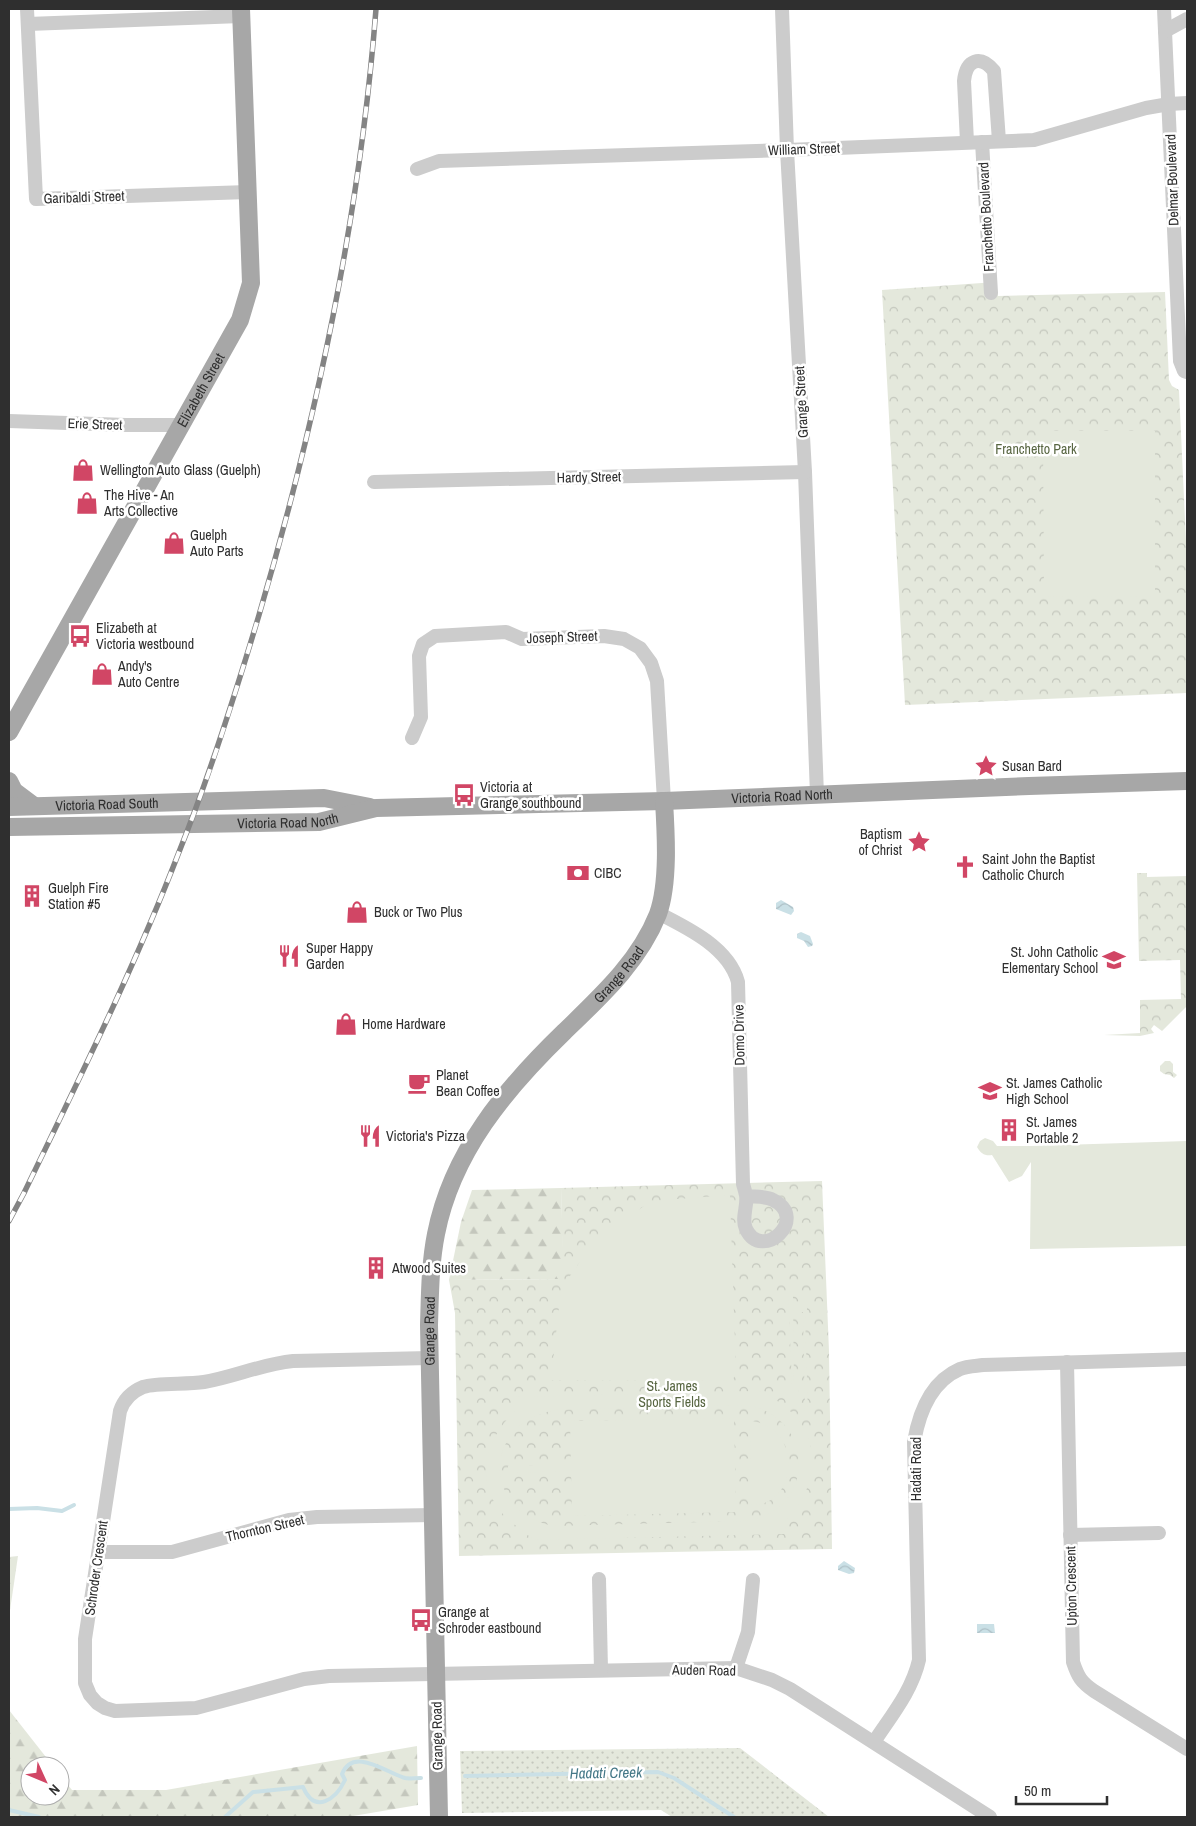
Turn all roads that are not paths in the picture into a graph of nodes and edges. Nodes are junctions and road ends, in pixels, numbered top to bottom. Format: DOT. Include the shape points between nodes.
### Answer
graph roads {
  1 [pos="27,9"];
  2 [pos="782,9"];
  3 [pos="1164,9"];
  4 [pos="241,12"];
  5 [pos="1187,19"];
  6 [pos="28,24"];
  7 [pos="1166,31"];
  8 [pos="1187,103"];
  9 [pos="1169,104"];
  10 [pos="998,141"];
  11 [pos="967,142"];
  12 [pos="982,142"];
  13 [pos="787,150"];
  14 [pos="417,169"];
  15 [pos="248,192"];
  16 [pos="991,293"];
  17 [pos="1187,372"];
  18 [pos="9,421"];
  19 [pos="182,425"];
  20 [pos="805,472"];
  21 [pos="374,482"];
  22 [pos="9,732"];
  23 [pos="412,738"];
  24 [pos="9,781"];
  25 [pos="1187,781"];
  26 [pos="817,795"];
  27 [pos="664,801"];
  28 [pos="205,802"];
  29 [pos="34,806"];
  30 [pos="9,807"];
  31 [pos="376,808"];
  32 [pos="198,823"];
  33 [pos="9,827"];
  34 [pos="658,913"];
  35 [pos="746,1196"];
  36 [pos="430,1358"];
  37 [pos="1187,1359"];
  38 [pos="1067,1362"];
  39 [pos="434,1515"];
  40 [pos="1159,1532"];
  41 [pos="1070,1535"];
  42 [pos="99,1552"];
  43 [pos="599,1579"];
  44 [pos="753,1580"];
  45 [pos="736,1668"];
  46 [pos="601,1670"];
  47 [pos="436,1673"];
  48 [pos="874,1742"];
  49 [pos="1187,1749"];
  50 [pos="986,1816"];
  51 [pos="439,1817"];
  1 -- 6 [label="street"];
  2 -- 13 [label="street, Grange Street"];
  3 -- 7 [label="street, Delmar Boulevard"];
  4 -- 6 [label="street"];
  4 -- 15 [label="main road, Elizabeth Street"];
  5 -- 7 [label="street"];
  6 -- 15 [label="street, Garibaldi Street" via="36,199"];
  7 -- 9 [label="street, Delmar Boulevard"];
  8 -- 9 [label="street, William Street"];
  9 -- 10 [label="street, William Street" via="1034,140"];
  9 -- 17 [label="street, Delmar Boulevard" via="1180,361"];
  10 -- 11 [label="street" via="994,70 980,61 970,63 965,71"];
  10 -- 12 [label="street, William Street"];
  11 -- 12 [label="street, William Street"];
  11 -- 13 [label="street, William Street"];
  12 -- 16 [label="street, Franchetto Boulevard"];
  13 -- 14 [label="street, William Street" via="439,161"];
  13 -- 20 [label="street, Grange Street"];
  15 -- 19 [label="main road, Elizabeth Street" via="251,283 240,320"];
  18 -- 19 [label="street, Erie Street"];
  19 -- 22 [label="main road, Elizabeth Street"];
  20 -- 21 [label="street, Hardy Street"];
  20 -- 26 [label="street, Grange Street"];
  23 -- 27 [label="street, Joseph Street" via="421,716 420,656 423,644 435,636 506,632 522,639 604,636 624,639 640,648 652,663 657,680"];
  24 -- 29 [label="main road" via="14,791"];
  25 -- 26 [label="main road, Victoria Road North"];
  26 -- 27 [label="main road, Victoria Road North"];
  27 -- 31 [label="main road, Victoria Road North"];
  27 -- 34 [label="main road, Grange Road" via="665,877"];
  28 -- 29 [label="main road, Victoria Road South"];
  28 -- 31 [label="main road, Victoria Road North" via="324,798"];
  29 -- 30 [label="main road, Victoria Road South"];
  31 -- 32 [label="main road, Victoria Road North" via="319,822"];
  32 -- 33 [label="main road, Victoria Road South"];
  34 -- 35 [label="street, Domo Drive" via="698,935 735,970"];
  34 -- 36 [label="main road, Grange Road" via="642,946 622,974 507,1092 462,1160 449,1188 436,1233 430,1285"];
  36 -- 39 [label="main road, Grange Road"];
  36 -- 42 [label="street, Schroder Crescent" via="274,1363 206,1382 146,1386 133,1392 120,1411"];
  37 -- 38 [label="street, Hadati Road"];
  38 -- 41 [label="street, Upton Crescent"];
  38 -- 48 [label="street, Hadati Road" via="960,1369 942,1381 918,1418 914,1442 919,1660 910,1687"];
  39 -- 42 [label="street, Thornton Street" via="289,1520 172,1552"];
  39 -- 47 [label="main road, Grange Road"];
  40 -- 41 [label="street"];
  41 -- 49 [label="street, Upton Crescent" via="1073,1662 1076,1673 1082,1683"];
  42 -- 47 [label="street, Schroder Crescent" via="85,1639 85,1683 90,1695 105,1708 115,1711 196,1708 329,1676"];
  43 -- 46 [label="street"];
  44 -- 45 [label="street" via="748,1632"];
  45 -- 46 [label="street, Auden Road"];
  45 -- 48 [label="street, Auden Road" via="790,1689"];
  46 -- 47 [label="street, Auden Road"];
  47 -- 51 [label="main road, Grange Road"];
  48 -- 50 [label="street, Auden Road"];
}
